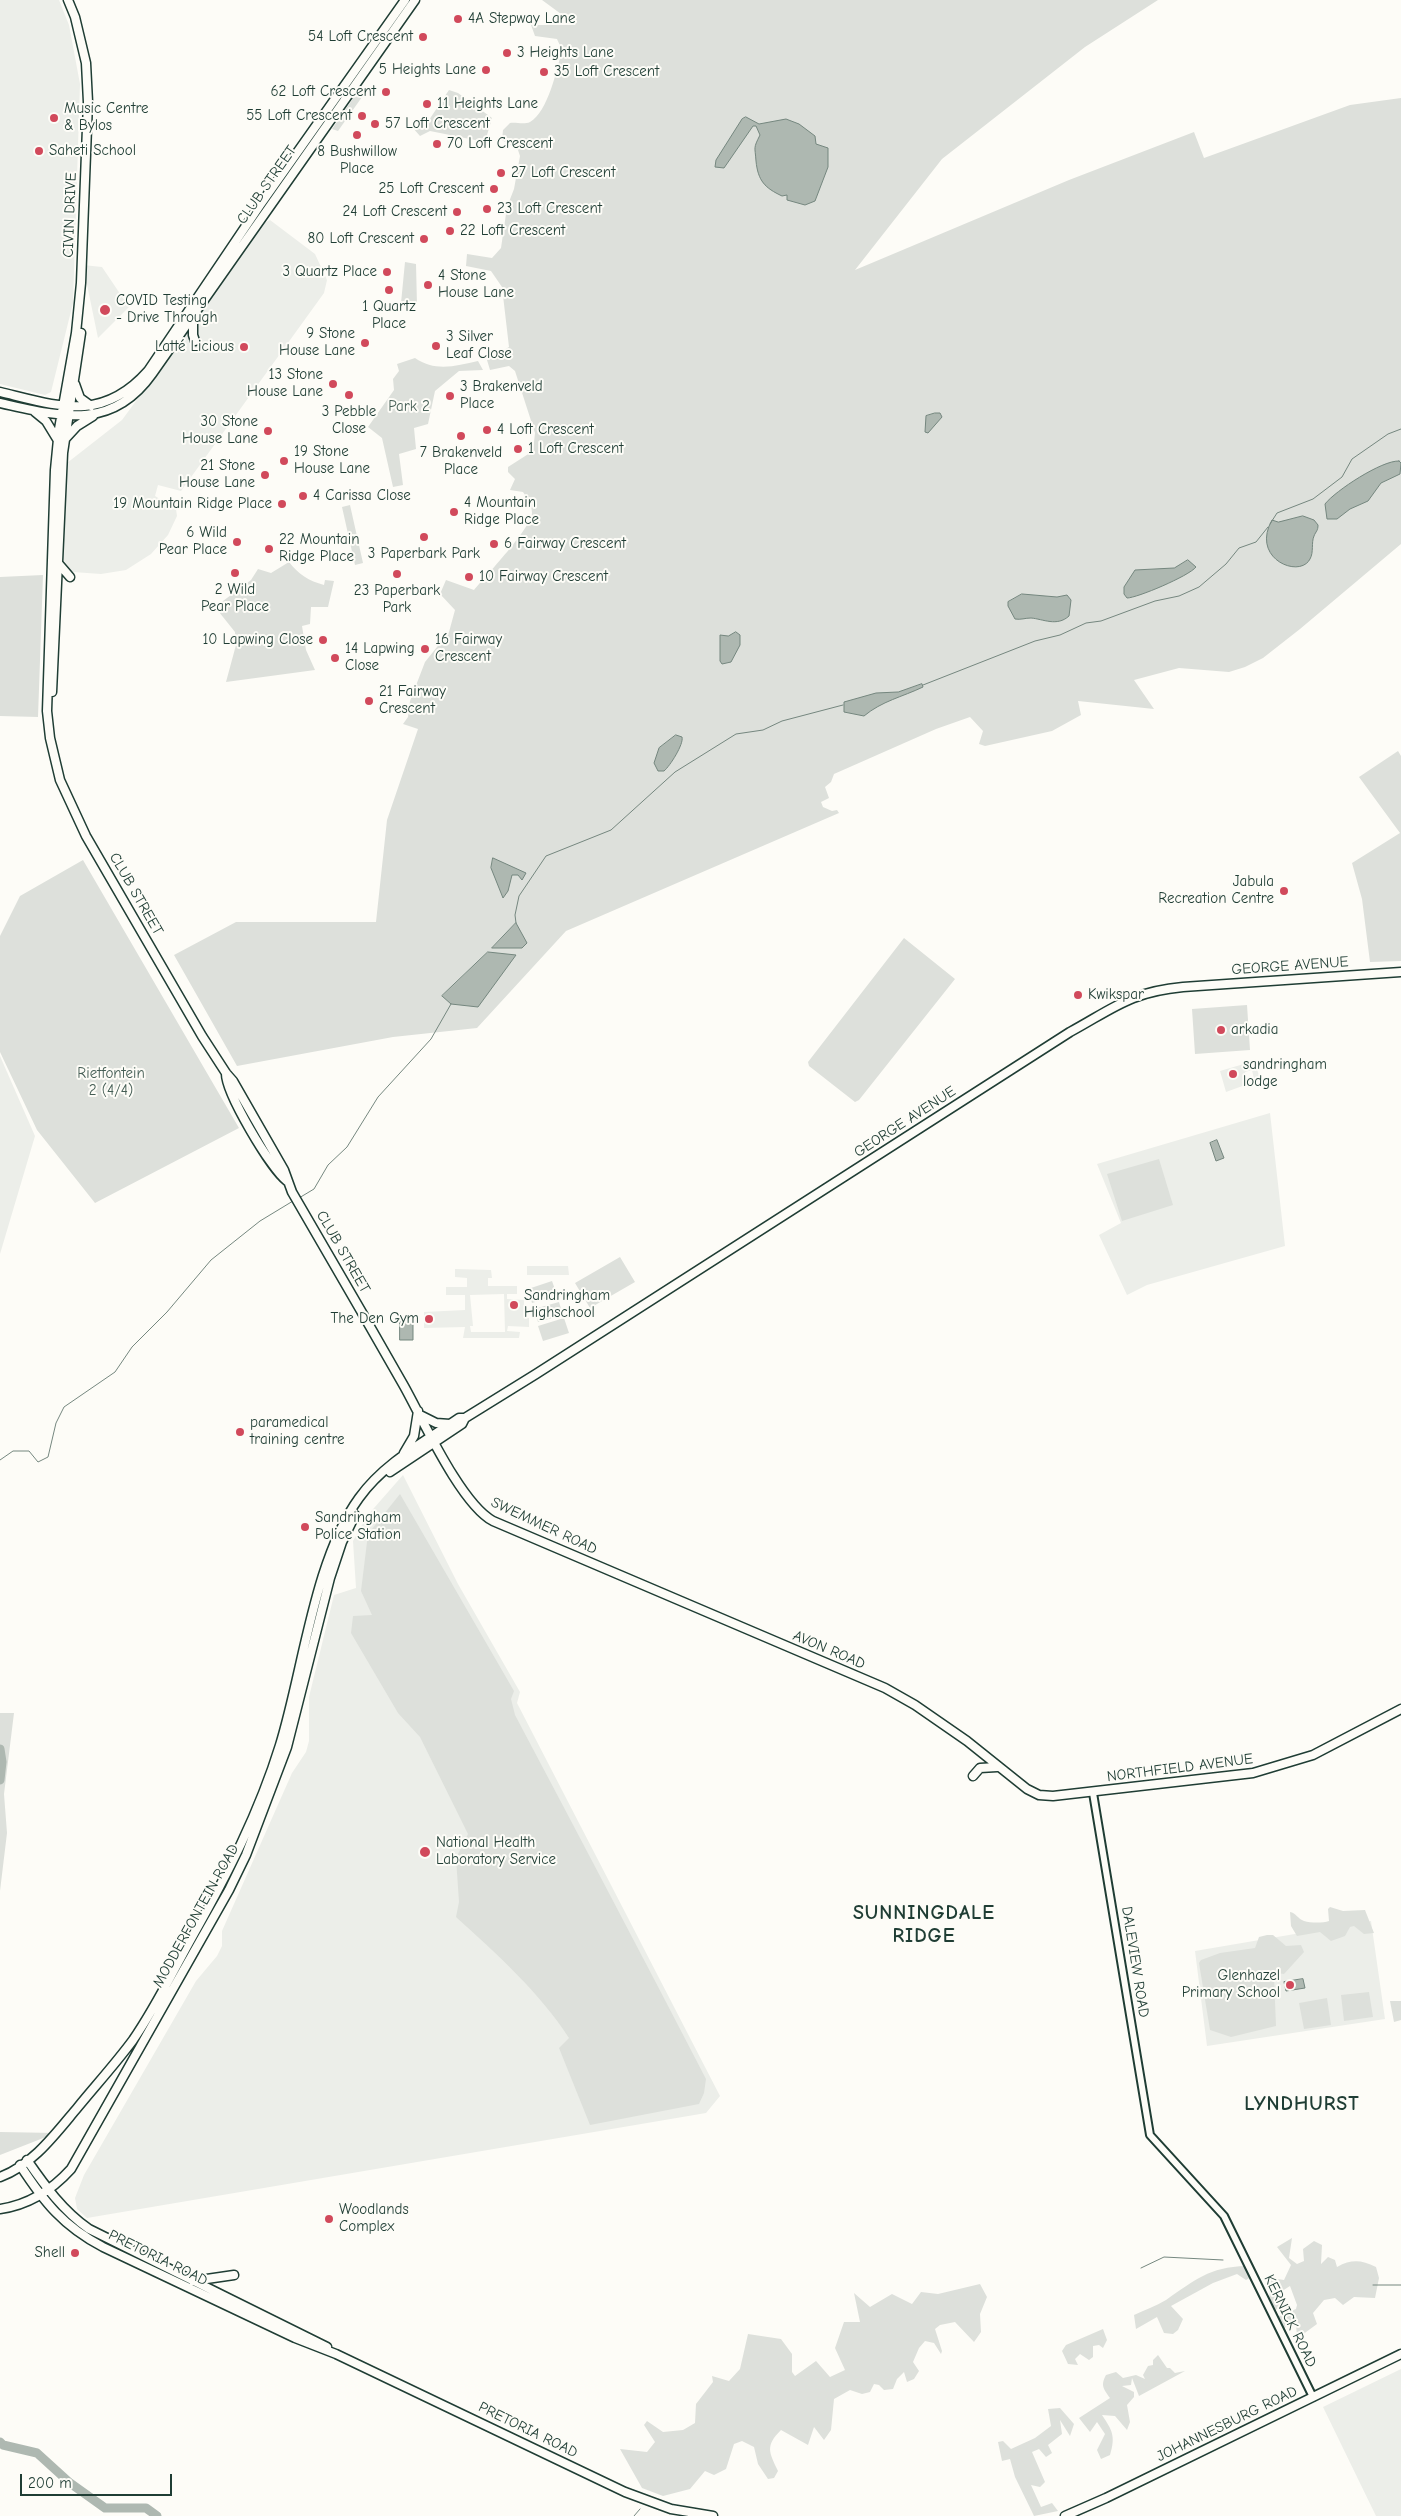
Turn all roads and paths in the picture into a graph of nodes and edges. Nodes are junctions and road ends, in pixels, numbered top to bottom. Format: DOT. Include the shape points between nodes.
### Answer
graph roads {
  1 [pos="68,0"];
  2 [pos="405,0"];
  3 [pos="415,0"];
  4 [pos="81,283"];
  5 [pos="193,317"];
  6 [pos="195,341"];
  7 [pos="74,379"];
  8 [pos="140,384"];
  9 [pos="65,390"];
  10 [pos="0,392"];
  11 [pos="45,402"];
  12 [pos="0,403"];
  13 [pos="92,406"];
  14 [pos="66,407"];
  15 [pos="33,410"];
  16 [pos="97,414"];
  17 [pos="64,416"];
  18 [pos="61,440"];
  19 [pos="58,561"];
  20 [pos="70,577"];
  21 [pos="48,718"];
  22 [pos="1401,972"];
  23 [pos="419,1413"];
  24 [pos="465,1418"];
  25 [pos="450,1424"];
  26 [pos="433,1439"];
  27 [pos="402,1456"];
  28 [pos="674,1598"];
  29 [pos="1401,1709"];
  30 [pos="967,1741"];
  31 [pos="997,1767"];
  32 [pos="973,1776"];
  33 [pos="1094,1793"];
  34 [pos="1150,2135"];
  35 [pos="27,2160"];
  36 [pos="20,2165"];
  37 [pos="0,2177"];
  38 [pos="61,2180"];
  39 [pos="48,2190"];
  40 [pos="40,2195"];
  41 [pos="58,2201"];
  42 [pos="0,2209"];
  43 [pos="174,2271"];
  44 [pos="234,2275"];
  45 [pos="170,2280"];
  46 [pos="193,2280"];
  47 [pos="336,2354"];
  48 [pos="1401,2354"];
  49 [pos="1313,2397"];
  50 [pos="714,2516"];
  51 [pos="1065,2516"];
  1 -- 4 [label="main road, CIVIN DRIVE" via="81,38 88,85"];
  2 -- 8 [label="main road, CLUB STREET" via="260,205"];
  3 -- 5 [label="main road, CLUB STREET"];
  4 -- 7 [label="main road, CIVIN DRIVE" via="82,327"];
  4 -- 9 [label="main road, CIVIN DRIVE"];
  5 -- 6 [label="main road"];
  5 -- 8 [label="main road, CLUB STREET"];
  7 -- 13 [label="main road" via="80,398"];
  7 -- 14 [label="main road, CIVIN DRIVE"];
  8 -- 13 [label="main road" via="114,399"];
  8 -- 16 [label="main road" via="122,405"];
  9 -- 11 [label="main road" via="56,399"];
  9 -- 14 [label="main road, CIVIN DRIVE"];
  10 -- 11 [label="main road"];
  11 -- 14 [label="main road"];
  12 -- 15 [label="main road"];
  13 -- 14 [label="main road"];
  14 -- 17 [label="main road, CIVIN DRIVE"];
  15 -- 17 [label="main road"];
  15 -- 18 [label="main road"];
  16 -- 17 [label="main road"];
  16 -- 18 [label="main road"];
  17 -- 18 [label="main road, CLUB STREET"];
  18 -- 19 [label="main road, CLUB STREET"];
  18 -- 21 [label="main road, CLUB STREET" via="50,576"];
  19 -- 20 [label="main road"];
  19 -- 21 [label="main road, CLUB STREET" via="53,680"];
  21 -- 23 [label="main road, CLUB STREET" via="54,758 67,800 91,845 226,1073 227,1084 245,1119 272,1164 287,1181"];
  22 -- 24 [label="main road, GEORGE AVENUE" via="1183,987 1152,991 1122,1001"];
  23 -- 25 [label="main road" via="436,1422"];
  23 -- 26 [label="main road, CLUB STREET"];
  23 -- 27 [label="main road" via="414,1436"];
  24 -- 25 [label="main road, GEORGE AVENUE"];
  24 -- 26 [label="main road, GEORGE AVENUE" via="462,1424"];
  25 -- 26 [label="main road, GEORGE AVENUE"];
  26 -- 27 [label="main road, MODDERFONTEIN ROAD"];
  26 -- 28 [label="main road, SWEMMER ROAD" via="466,1494 485,1516"];
  26 -- 38 [label="main road, MODDERFONTEIN ROAD" via="376,1483 348,1527 330,1578 287,1747 246,1855 80,2155"];
  27 -- 35 [label="main road, MODDERFONTEIN ROAD" via="373,1480 358,1499 337,1539 324,1576 274,1766 222,1885 133,2039 51,2139"];
  28 -- 30 [label="main road, AVON ROAD" via="885,1688"];
  29 -- 33 [label="main road, NORTHFIELD AVENUE" via="1313,1755 1286,1765 1253,1773"];
  30 -- 31 [label="main road, NORTHFIELD AVENUE"];
  31 -- 32 [label="main road" via="980,1768"];
  31 -- 33 [label="main road, NORTHFIELD AVENUE" via="1039,1794"];
  33 -- 34 [label="street, DALEVIEW ROAD"];
  34 -- 49 [label="street, KERNICK ROAD" via="1220,2210"];
  35 -- 36 [label="main road, MODDERFONTEIN ROAD"];
  35 -- 39 [label="main road, PRETORIA ROAD"];
  36 -- 37 [label="main road, MODDERFONTEIN ROAD"];
  36 -- 40 [label="main road, PRETORIA ROAD"];
  38 -- 39 [label="main road, MODDERFONTEIN ROAD"];
  38 -- 41 [label="main road"];
  39 -- 40 [label="main road, MODDERFONTEIN ROAD"];
  39 -- 41 [label="main road, PRETORIA ROAD"];
  40 -- 42 [label="main road, MODDERFONTEIN ROAD" via="19,2206"];
  40 -- 45 [label="main road, PRETORIA ROAD" via="62,2220 81,2235"];
  41 -- 43 [label="main road, PRETORIA ROAD" via="89,2229"];
  43 -- 45 [label="main road"];
  43 -- 46 [label="main road, PRETORIA ROAD"];
  44 -- 46 [label="main road"];
  45 -- 47 [label="main road, PRETORIA ROAD"];
  46 -- 47 [label="main road, PRETORIA ROAD" via="312,2338"];
  47 -- 50 [label="main road, PRETORIA ROAD" via="625,2492 671,2508"];
  48 -- 49 [label="main road, JOHANNESBURG ROAD"];
  49 -- 51 [label="main road, JOHANNESBURG ROAD"];
}
